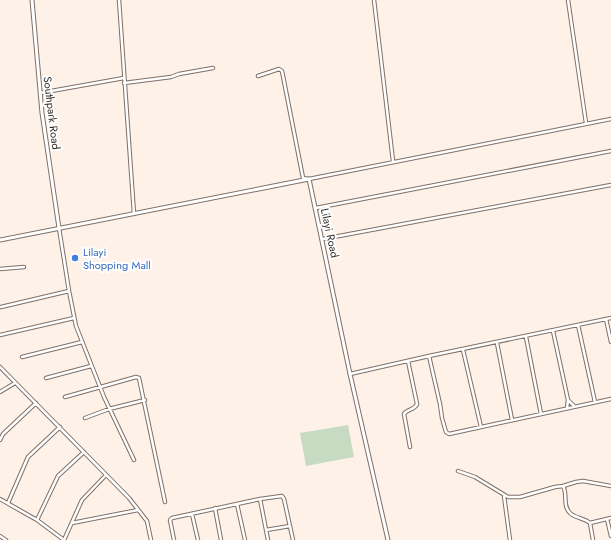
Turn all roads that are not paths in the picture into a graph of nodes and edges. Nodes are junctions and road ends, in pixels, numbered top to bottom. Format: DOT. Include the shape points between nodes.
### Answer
graph roads {
  1 [pos="32,0"];
  2 [pos="120,0"];
  3 [pos="374,0"];
  4 [pos="568,0"];
  5 [pos="213,68"];
  6 [pos="258,76"];
  7 [pos="124,78"];
  8 [pos="124,83"];
  9 [pos="40,93"];
  10 [pos="611,119"];
  11 [pos="586,123"];
  12 [pos="611,151"];
  13 [pos="394,161"];
  14 [pos="309,179"];
  15 [pos="611,185"];
  16 [pos="316,208"];
  17 [pos="134,214"];
  18 [pos="59,228"];
  19 [pos="323,239"];
  20 [pos="0,240"];
  21 [pos="24,267"];
  22 [pos="0,270"];
  23 [pos="69,291"];
  24 [pos="1,306"];
  25 [pos="74,318"];
  26 [pos="611,318"];
  27 [pos="606,319"];
  28 [pos="578,326"];
  29 [pos="553,331"];
  30 [pos="0,335"];
  31 [pos="526,337"];
  32 [pos="82,342"];
  33 [pos="611,342"];
  34 [pos="497,343"];
  35 [pos="463,350"];
  36 [pos="429,356"];
  37 [pos="22,357"];
  38 [pos="408,361"];
  39 [pos="91,366"];
  40 [pos="0,367"];
  41 [pos="350,374"];
  42 [pos="46,378"];
  43 [pos="15,383"];
  44 [pos="100,388"];
  45 [pos="0,392"];
  46 [pos="65,397"];
  47 [pos="611,399"];
  48 [pos="145,400"];
  49 [pos="568,400"];
  50 [pos="595,402"];
  51 [pos="36,403"];
  52 [pos="574,407"];
  53 [pos="567,408"];
  54 [pos="109,409"];
  55 [pos="541,414"];
  56 [pos="85,418"];
  57 [pos="512,420"];
  58 [pos="60,427"];
  59 [pos="481,427"];
  60 [pos="0,440"];
  61 [pos="410,447"];
  62 [pos="84,452"];
  63 [pos="134,460"];
  64 [pos="458,471"];
  65 [pos="106,475"];
  66 [pos="564,486"];
  67 [pos="611,486"];
  68 [pos="504,496"];
  69 [pos="0,499"];
  70 [pos="260,499"];
  71 [pos="166,502"];
  72 [pos="8,503"];
  73 [pos="237,504"];
  74 [pos="215,508"];
  75 [pos="138,510"];
  76 [pos="192,514"];
  77 [pos="611,518"];
  78 [pos="607,519"];
  79 [pos="37,520"];
  80 [pos="72,523"];
  81 [pos="590,523"];
  82 [pos="290,526"];
  83 [pos="266,530"];
  84 [pos="0,536"];
  85 [pos="611,536"];
  86 [pos="6,540"];
  87 [pos="64,540"];
  88 [pos="151,540"];
  89 [pos="174,540"];
  90 [pos="198,540"];
  91 [pos="221,540"];
  92 [pos="244,540"];
  93 [pos="268,540"];
  94 [pos="293,540"];
  95 [pos="388,540"];
  96 [pos="510,540"];
  97 [pos="593,540"];
  1 -- 9 [label="street, Southpark Road"];
  2 -- 7 [label="street"];
  3 -- 13 [label="street"];
  4 -- 11 [label="street"];
  5 -- 8 [label="street"];
  6 -- 14 [label="street" via="279,69 282,71 303,178"];
  7 -- 8 [label="street"];
  7 -- 9 [label="street"];
  8 -- 17 [label="street"];
  9 -- 18 [label="street, Southpark Road"];
  10 -- 11 [label="street"];
  11 -- 13 [label="street"];
  12 -- 16 [label="street"];
  13 -- 14 [label="street"];
  14 -- 16 [label="street, Lilayi Road"];
  14 -- 17 [label="street"];
  15 -- 19 [label="street"];
  16 -- 19 [label="street, Lilayi Road"];
  17 -- 18 [label="street"];
  18 -- 20 [label="street"];
  18 -- 23 [label="street"];
  19 -- 41 [label="street, Lilayi Road"];
  21 -- 22 [label="street"];
  23 -- 24 [label="street"];
  23 -- 25 [label="street"];
  25 -- 30 [label="street"];
  25 -- 32 [label="street"];
  26 -- 27 [label="street"];
  27 -- 28 [label="street"];
  27 -- 33 [label="street"];
  28 -- 29 [label="street"];
  28 -- 50 [label="street"];
  29 -- 31 [label="street"];
  29 -- 49 [label="street"];
  31 -- 34 [label="street"];
  31 -- 55 [label="street"];
  32 -- 37 [label="street"];
  32 -- 39 [label="street"];
  34 -- 35 [label="street"];
  34 -- 57 [label="street"];
  35 -- 36 [label="street"];
  35 -- 59 [label="street"];
  36 -- 38 [label="street"];
  36 -- 59 [label="street" via="446,432 449,434"];
  38 -- 41 [label="street"];
  38 -- 61 [label="street" via="417,404 404,414"];
  39 -- 42 [label="street"];
  39 -- 44 [label="street"];
  40 -- 43 [label="street"];
  41 -- 95 [label="street, Lilayi Road"];
  43 -- 45 [label="street"];
  43 -- 51 [label="street"];
  44 -- 46 [label="street"];
  44 -- 48 [label="street" via="138,377"];
  44 -- 54 [label="street"];
  47 -- 50 [label="street"];
  48 -- 54 [label="street"];
  48 -- 71 [label="street"];
  49 -- 52 [label="street"];
  49 -- 53 [label="street"];
  50 -- 52 [label="street"];
  51 -- 58 [label="street"];
  51 -- 60 [label="street" via="3,434"];
  52 -- 53 [label="street"];
  53 -- 55 [label="street"];
  54 -- 56 [label="street"];
  54 -- 63 [label="street"];
  55 -- 57 [label="street"];
  57 -- 59 [label="street"];
  58 -- 62 [label="street"];
  58 -- 72 [label="street" via="28,457"];
  62 -- 65 [label="street"];
  62 -- 79 [label="street" via="58,476"];
  64 -- 68 [label="street" via="474,477"];
  65 -- 75 [label="street"];
  65 -- 80 [label="street" via="82,500"];
  66 -- 67 [label="street" via="583,481"];
  66 -- 68 [label="street" via="520,497"];
  66 -- 81 [label="street" via="564,500 569,512"];
  68 -- 96 [label="street"];
  69 -- 72 [label="street"];
  70 -- 73 [label="street"];
  70 -- 82 [label="street" via="282,496"];
  70 -- 83 [label="street"];
  72 -- 79 [label="street"];
  73 -- 74 [label="street"];
  73 -- 92 [label="street"];
  74 -- 76 [label="street"];
  74 -- 91 [label="street"];
  75 -- 80 [label="street"];
  75 -- 88 [label="street" via="147,521"];
  76 -- 89 [label="street" via="171,519"];
  76 -- 90 [label="street"];
  77 -- 78 [label="street"];
  78 -- 81 [label="street"];
  78 -- 85 [label="street"];
  79 -- 87 [label="street"];
  80 -- 87 [label="street"];
  81 -- 97 [label="street"];
  82 -- 83 [label="street"];
  82 -- 94 [label="street"];
  83 -- 93 [label="street"];
  84 -- 86 [label="street"];
}
